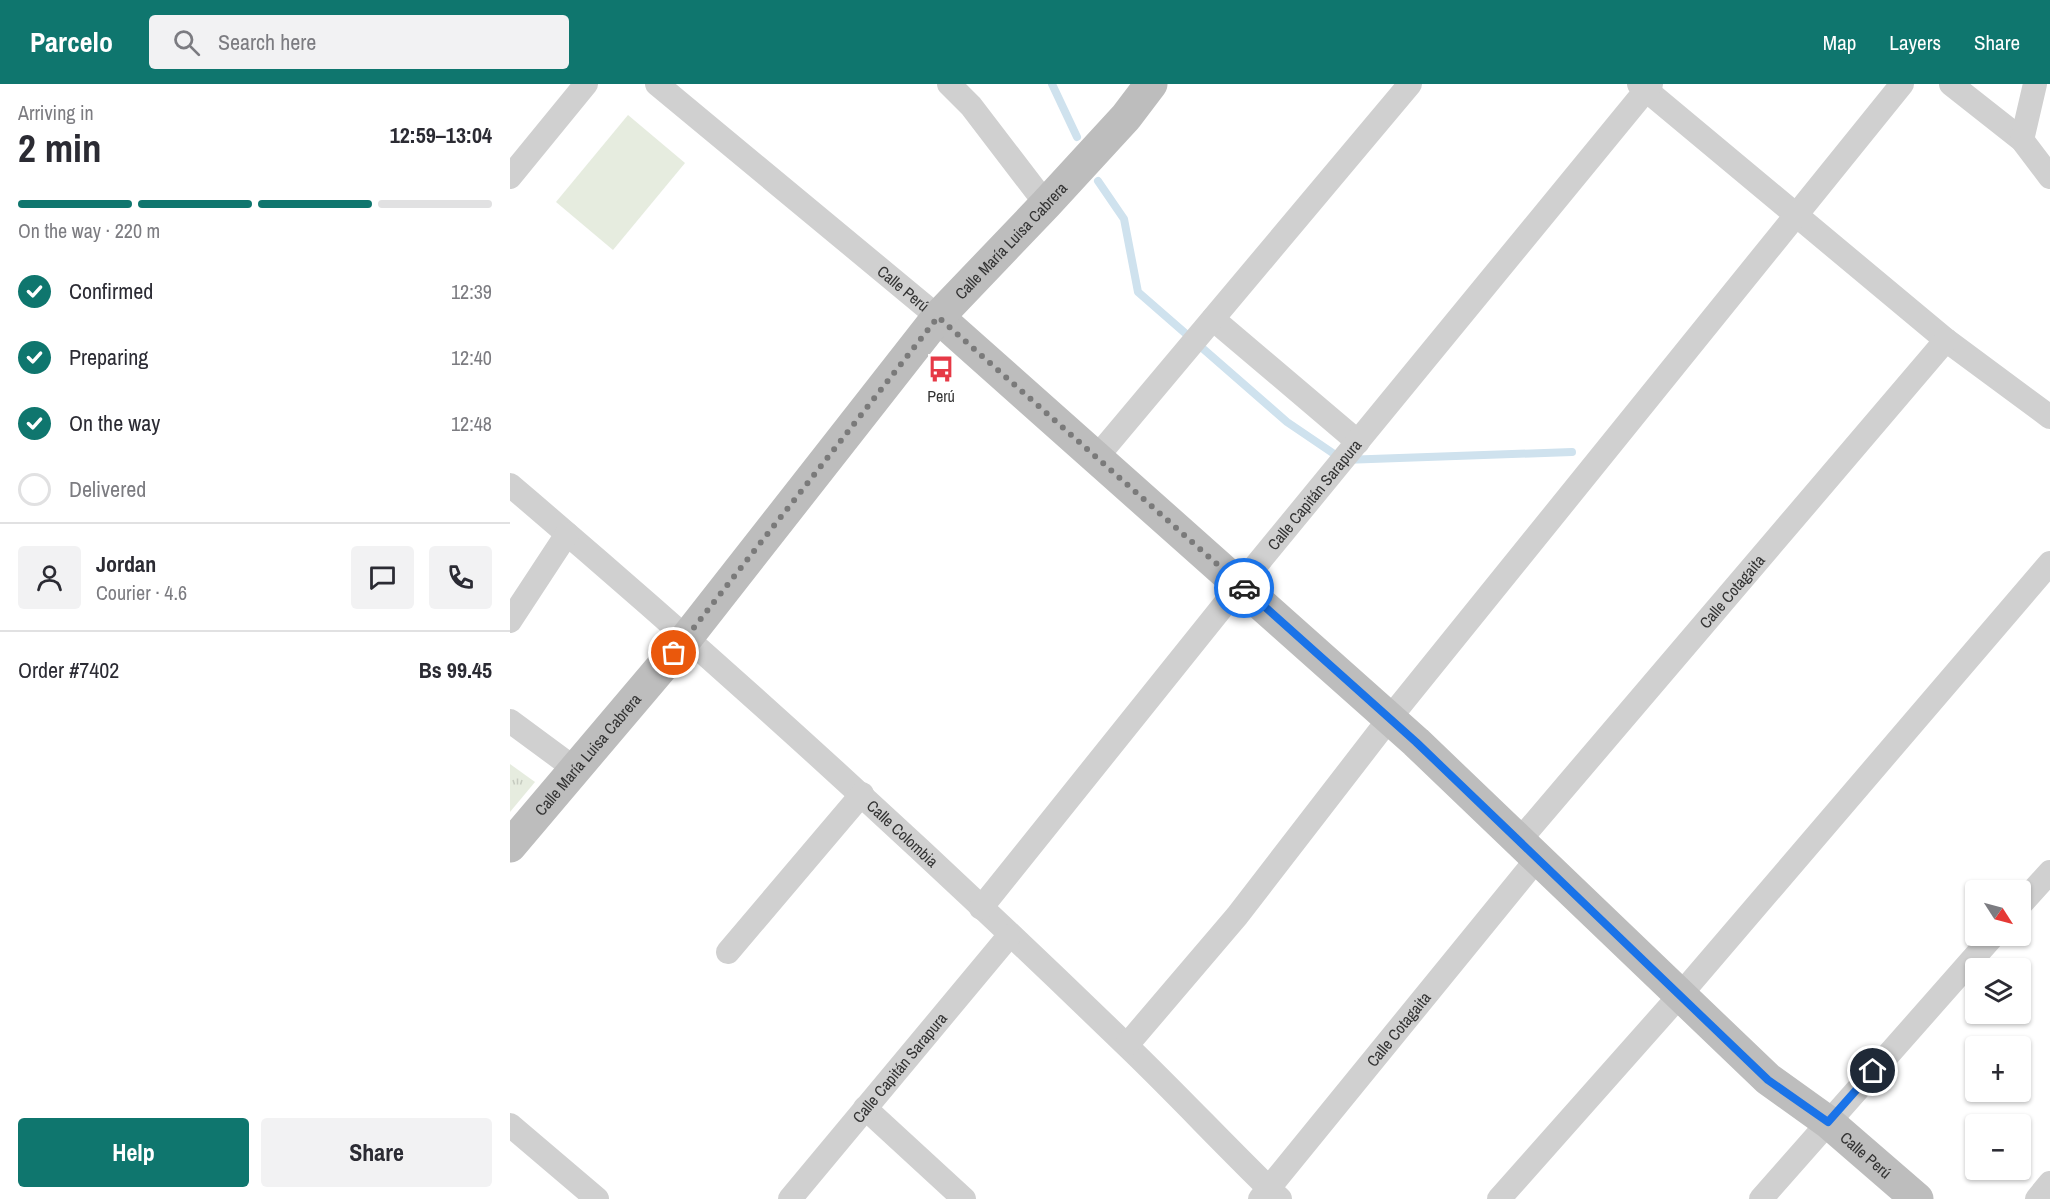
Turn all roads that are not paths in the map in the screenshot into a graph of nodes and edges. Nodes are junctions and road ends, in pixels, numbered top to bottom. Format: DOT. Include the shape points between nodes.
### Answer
graph roads {
  1 [pos="586,84"];
  2 [pos="657,84"];
  3 [pos="949,84"];
  4 [pos="1151,84"];
  5 [pos="1410,84"];
  6 [pos="1902,84"];
  7 [pos="1952,84"];
  8 [pos="2035,84"];
  9 [pos="1645,86"];
  10 [pos="2022,140"];
  11 [pos="510,177"];
  12 [pos="2050,177"];
  13 [pos="1046,204"];
  14 [pos="1798,216"];
  15 [pos="938,317"];
  16 [pos="1213,319"];
  17 [pos="1946,340"];
  18 [pos="2050,417"];
  19 [pos="1358,442"];
  20 [pos="1096,458"];
  21 [pos="510,485"];
  22 [pos="567,534"];
  23 [pos="2050,563"];
  24 [pos="1240,585"];
  25 [pos="510,621"];
  26 [pos="688,636"];
  27 [pos="1389,719"];
  28 [pos="510,721"];
  29 [pos="575,769"];
  30 [pos="862,794"];
  31 [pos="510,846"];
  32 [pos="1528,850"];
  33 [pos="2050,872"];
  34 [pos="2031,893"];
  35 [pos="981,908"];
  36 [pos="1009,936"];
  37 [pos="1984,946"];
  38 [pos="728,952"];
  39 [pos="1681,994"];
  40 [pos="1127,1045"];
  41 [pos="865,1108"];
  42 [pos="1828,1122"];
  43 [pos="510,1125"];
  44 [pos="2050,1184"];
  45 [pos="1269,1195"];
  46 [pos="597,1199"];
  47 [pos="790,1199"];
  48 [pos="964,1199"];
  49 [pos="1499,1199"];
  50 [pos="1761,1199"];
  51 [pos="1917,1199"];
  52 [pos="2037,1199"];
  1 -- 11 [label="street"];
  2 -- 15 [label="street, Calle Perú"];
  3 -- 13 [label="street" via="971,106"];
  4 -- 13 [label="street, Calle María Luisa Cabrera"];
  5 -- 16 [label="street"];
  6 -- 14 [label="street"];
  7 -- 10 [label="street"];
  8 -- 10 [label="street"];
  9 -- 14 [label="street"];
  9 -- 19 [label="street, Calle Capitán Sarapura"];
  10 -- 12 [label="street"];
  13 -- 15 [label="street, Calle María Luisa Cabrera"];
  14 -- 17 [label="street"];
  14 -- 27 [label="street"];
  15 -- 20 [label="street, Calle Perú"];
  15 -- 26 [label="street, Calle María Luisa Cabrera"];
  16 -- 19 [label="street"];
  16 -- 20 [label="street"];
  17 -- 18 [label="street"];
  17 -- 32 [label="street, Calle Cotagaita"];
  19 -- 24 [label="street, Calle Capitán Sarapura"];
  20 -- 24 [label="street, Calle Perú"];
  21 -- 22 [label="street, Calle Colombia"];
  22 -- 25 [label="street"];
  22 -- 26 [label="street, Calle Colombia"];
  23 -- 39 [label="street"];
  24 -- 27 [label="street, Calle Perú"];
  24 -- 35 [label="street, Calle Capitán Sarapura"];
  26 -- 29 [label="street, Calle María Luisa Cabrera"];
  26 -- 30 [label="street, Calle Colombia"];
  27 -- 32 [label="street, Calle Perú"];
  27 -- 40 [label="street" via="1237,916"];
  28 -- 29 [label="street"];
  29 -- 31 [label="street, Calle María Luisa Cabrera"];
  30 -- 35 [label="street, Calle Colombia"];
  30 -- 38 [label="street"];
  32 -- 39 [label="street, Calle Perú"];
  32 -- 45 [label="street, Calle Cotagaita"];
  33 -- 34 [label="street"];
  35 -- 36 [label="street, Calle Colombia"];
  36 -- 40 [label="street, Calle Colombia"];
  36 -- 41 [label="street, Calle Capitán Sarapura"];
  37 -- 42 [label="street"];
  39 -- 42 [label="street, Calle Perú" via="1768,1080"];
  39 -- 49 [label="street"];
  40 -- 45 [label="street, Calle Colombia"];
  41 -- 47 [label="street, Calle Capitán Sarapura"];
  41 -- 48 [label="street"];
  42 -- 50 [label="street"];
  42 -- 51 [label="street, Calle Perú"];
  43 -- 46 [label="street"];
  44 -- 52 [label="street"];
}
